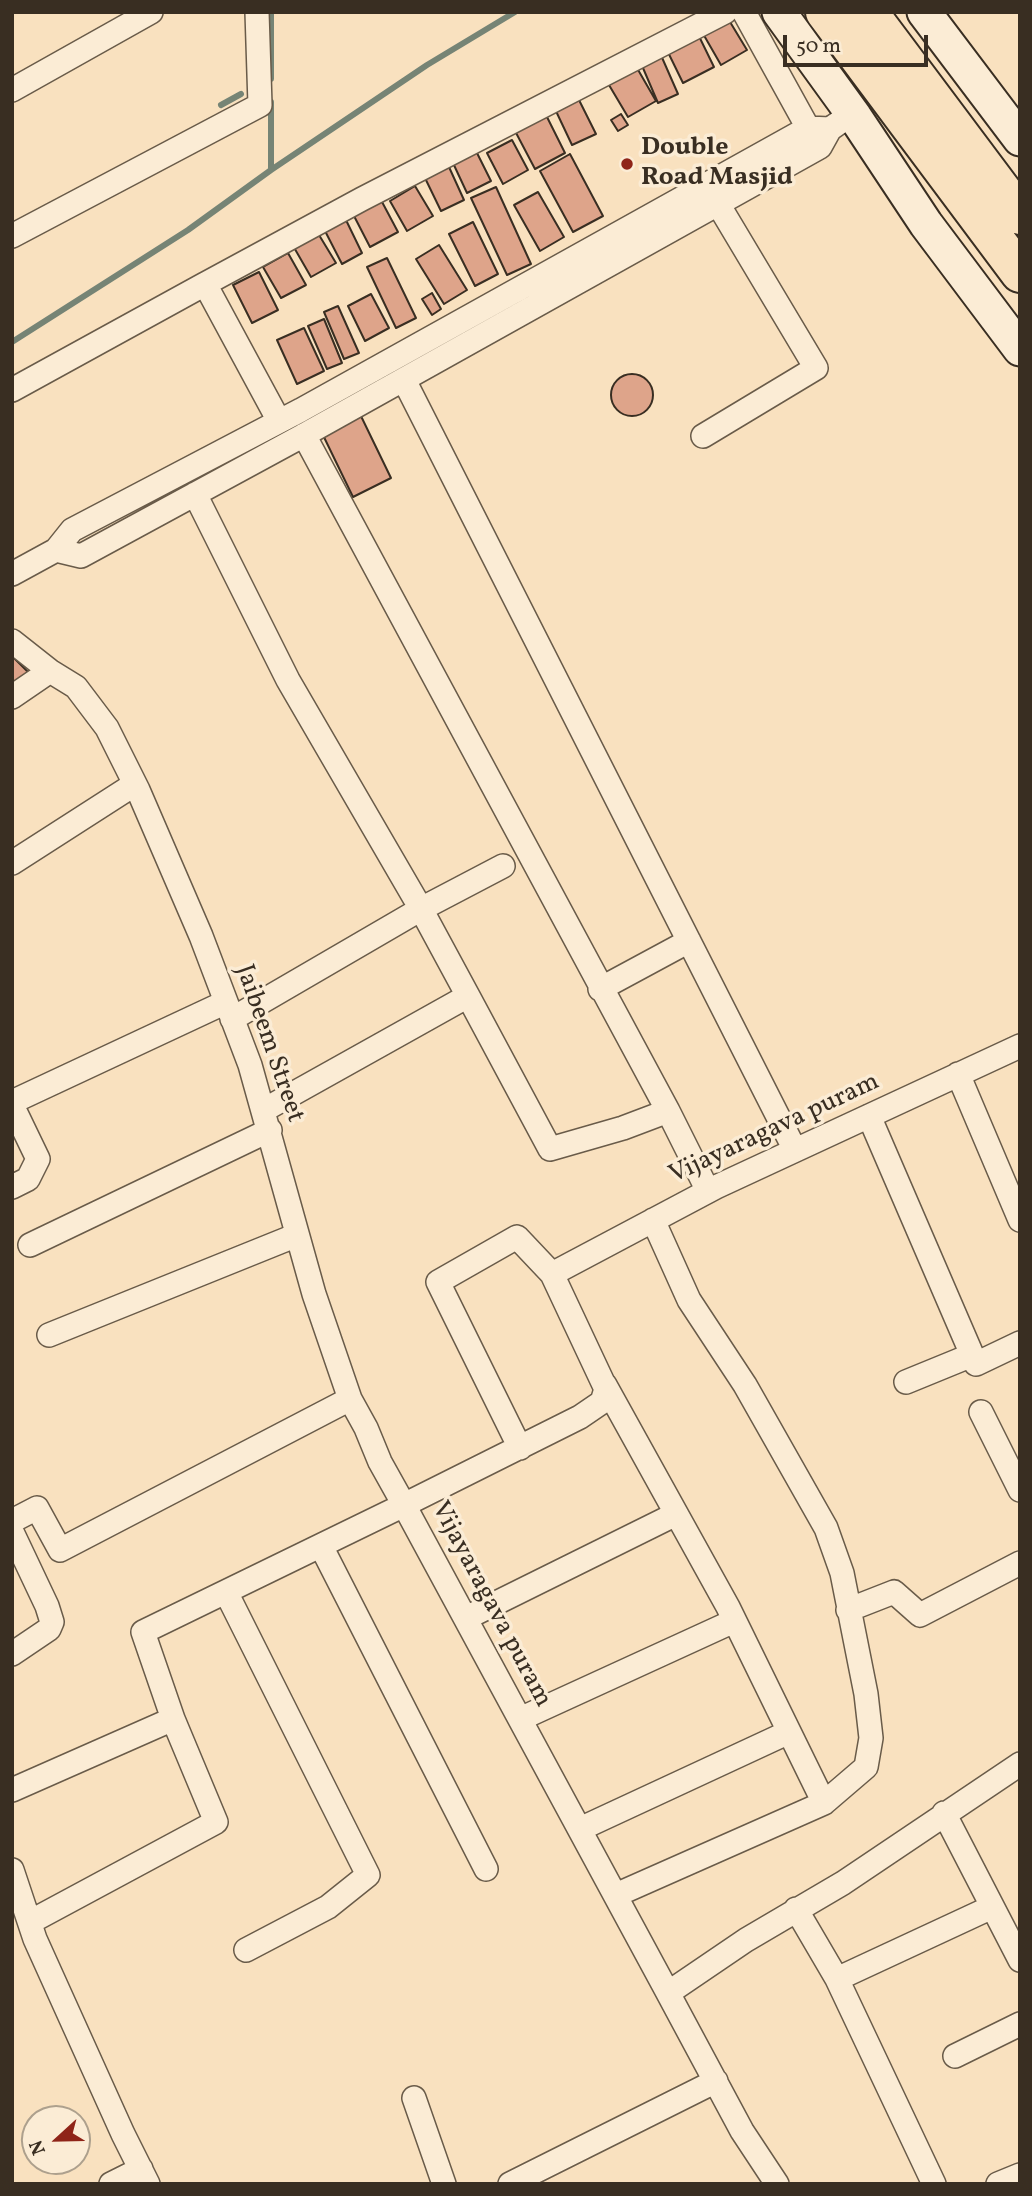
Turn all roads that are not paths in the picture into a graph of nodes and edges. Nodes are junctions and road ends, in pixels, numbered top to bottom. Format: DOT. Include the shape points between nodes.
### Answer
graph roads {
  1 [pos="150,12"];
  2 [pos="257,12"];
  3 [pos="724,12"];
  4 [pos="744,12"];
  5 [pos="779,12"];
  6 [pos="825,12"];
  7 [pos="868,12"];
  8 [pos="924,12"];
  9 [pos="12,90"];
  10 [pos="830,124"];
  11 [pos="1020,139"];
  12 [pos="718,204"];
  13 [pos="1020,215"];
  14 [pos="12,236"];
  15 [pos="1020,273"];
  16 [pos="205,284"];
  17 [pos="1020,349"];
  18 [pos="404,380"];
  19 [pos="12,390"];
  20 [pos="279,421"];
  21 [pos="304,435"];
  22 [pos="703,436"];
  23 [pos="195,494"];
  24 [pos="56,550"];
  25 [pos="12,575"];
  26 [pos="12,641"];
  27 [pos="50,671"];
  28 [pos="12,697"];
  29 [pos="135,784"];
  30 [pos="12,863"];
  31 [pos="503,866"];
  32 [pos="421,909"];
  33 [pos="689,941"];
  34 [pos="600,989"];
  35 [pos="468,996"];
  36 [pos="229,1010"];
  37 [pos="1020,1046"];
  38 [pos="958,1074"];
  39 [pos="12,1104"];
  40 [pos="668,1111"];
  41 [pos="869,1116"];
  42 [pos="267,1120"];
  43 [pos="795,1150"];
  44 [pos="12,1187"];
  45 [pos="708,1191"];
  46 [pos="653,1220"];
  47 [pos="1020,1220"];
  48 [pos="297,1235"];
  49 [pos="30,1245"];
  50 [pos="552,1274"];
  51 [pos="50,1335"];
  52 [pos="1020,1343"];
  53 [pos="972,1355"];
  54 [pos="906,1382"];
  55 [pos="605,1385"];
  56 [pos="350,1399"];
  57 [pos="981,1412"];
  58 [pos="520,1448"];
  59 [pos="1020,1490"];
  60 [pos="404,1505"];
  61 [pos="676,1514"];
  62 [pos="12,1521"];
  63 [pos="12,1532"];
  64 [pos="321,1546"];
  65 [pos="1020,1563"];
  66 [pos="226,1592"];
  67 [pos="848,1610"];
  68 [pos="466,1618"];
  69 [pos="734,1621"];
  70 [pos="12,1654"];
  71 [pos="173,1719"];
  72 [pos="520,1719"];
  73 [pos="789,1732"];
  74 [pos="1020,1764"];
  75 [pos="12,1790"];
  76 [pos="824,1803"];
  77 [pos="944,1813"];
  78 [pos="580,1829"];
  79 [pos="486,1869"];
  80 [pos="12,1870"];
  81 [pos="616,1895"];
  82 [pos="992,1907"];
  83 [pos="796,1909"];
  84 [pos="30,1922"];
  85 [pos="246,1950"];
  86 [pos="1020,1960"];
  87 [pos="837,1979"];
  88 [pos="668,1993"];
  89 [pos="1020,2024"];
  90 [pos="955,2056"];
  91 [pos="716,2081"];
  92 [pos="414,2098"];
  93 [pos="144,2176"];
  94 [pos="111,2184"];
  95 [pos="444,2184"];
  96 [pos="510,2184"];
  97 [pos="777,2184"];
  98 [pos="934,2184"];
  1 -- 9 [label="street"];
  2 -- 14 [label="street" via="260,105"];
  3 -- 16 [label="street"];
  4 -- 10 [label="street"];
  5 -- 10 [label="main road"];
  6 -- 15 [label="highway"];
  7 -- 13 [label="highway"];
  8 -- 11 [label="main road"];
  10 -- 12 [label="street" via="820,147"];
  10 -- 17 [label="main road" via="926,224"];
  10 -- 20 [label="street"];
  12 -- 18 [label="street"];
  12 -- 22 [label="street" via="816,368"];
  16 -- 19 [label="street"];
  16 -- 20 [label="street"];
  18 -- 21 [label="street"];
  18 -- 33 [label="street"];
  20 -- 24 [label="street" via="72,530"];
  21 -- 23 [label="street"];
  21 -- 34 [label="street"];
  23 -- 24 [label="street" via="81,556"];
  23 -- 32 [label="street" via="288,680"];
  24 -- 25 [label="street"];
  26 -- 27 [label="street, Jaibeem Street"];
  27 -- 28 [label="street"];
  27 -- 29 [label="street, Jaibeem Street" via="76,687 107,728"];
  29 -- 30 [label="street"];
  29 -- 36 [label="street, Jaibeem Street"];
  31 -- 32 [label="street"];
  32 -- 35 [label="street"];
  32 -- 36 [label="street"];
  33 -- 34 [label="street"];
  33 -- 43 [label="street"];
  34 -- 40 [label="street"];
  35 -- 40 [label="street" via="550,1149"];
  35 -- 42 [label="street"];
  36 -- 39 [label="street"];
  36 -- 42 [label="street, Jaibeem Street"];
  37 -- 38 [label="street, Vijayaragava puram"];
  38 -- 41 [label="street, Vijayaragava puram"];
  38 -- 47 [label="street"];
  39 -- 44 [label="street" via="38,1159 28,1179"];
  40 -- 45 [label="street"];
  41 -- 43 [label="street, Vijayaragava puram"];
  41 -- 53 [label="street"];
  42 -- 48 [label="street, Jaibeem Street"];
  42 -- 49 [label="street"];
  43 -- 45 [label="street, Vijayaragava puram"];
  45 -- 46 [label="street, Vijayaragava puram"];
  46 -- 50 [label="street, Vijayaragava puram"];
  46 -- 67 [label="street" via="689,1300 745,1385 826,1528 842,1573"];
  48 -- 51 [label="street"];
  48 -- 56 [label="street, Jaibeem Street"];
  50 -- 55 [label="street"];
  50 -- 58 [label="street" via="517,1237 438,1282"];
  52 -- 53 [label="street" via="976,1364"];
  53 -- 54 [label="street"];
  55 -- 58 [label="street, Vijayaragava puram" via="602,1402"];
  55 -- 61 [label="street"];
  56 -- 60 [label="street, Jaibeem Street"];
  56 -- 62 [label="street" via="60,1550 37,1508"];
  57 -- 59 [label="street"];
  58 -- 60 [label="street, Vijayaragava puram"];
  60 -- 64 [label="street"];
  60 -- 68 [label="street, Vijayaragava puram"];
  61 -- 68 [label="street"];
  61 -- 69 [label="street"];
  63 -- 70 [label="street" via="52,1622 49,1629"];
  64 -- 66 [label="street"];
  64 -- 79 [label="street"];
  65 -- 67 [label="street" via="920,1615 894,1592"];
  66 -- 71 [label="street" via="142,1632"];
  66 -- 85 [label="street" via="368,1875 328,1907"];
  67 -- 76 [label="street" via="871,1738 866,1767"];
  68 -- 72 [label="street, Vijayaragava puram"];
  69 -- 72 [label="street"];
  69 -- 73 [label="street"];
  71 -- 75 [label="street"];
  71 -- 84 [label="street" via="216,1822"];
  72 -- 78 [label="street, Vijayaragava puram"];
  73 -- 76 [label="street"];
  73 -- 78 [label="street"];
  74 -- 77 [label="street"];
  76 -- 81 [label="street"];
  77 -- 82 [label="street"];
  77 -- 83 [label="street" via="843,1883"];
  78 -- 81 [label="street, Vijayaragava puram"];
  80 -- 84 [label="street"];
  81 -- 88 [label="street, Vijayaragava puram"];
  82 -- 86 [label="street"];
  82 -- 87 [label="street"];
  83 -- 87 [label="street"];
  83 -- 88 [label="street"];
  84 -- 93 [label="street"];
  87 -- 98 [label="street"];
  88 -- 91 [label="street, Vijayaragava puram"];
  89 -- 90 [label="street"];
  91 -- 96 [label="street"];
  91 -- 97 [label="street, Vijayaragava puram"];
  92 -- 95 [label="street"];
  93 -- 94 [label="street"];
}
